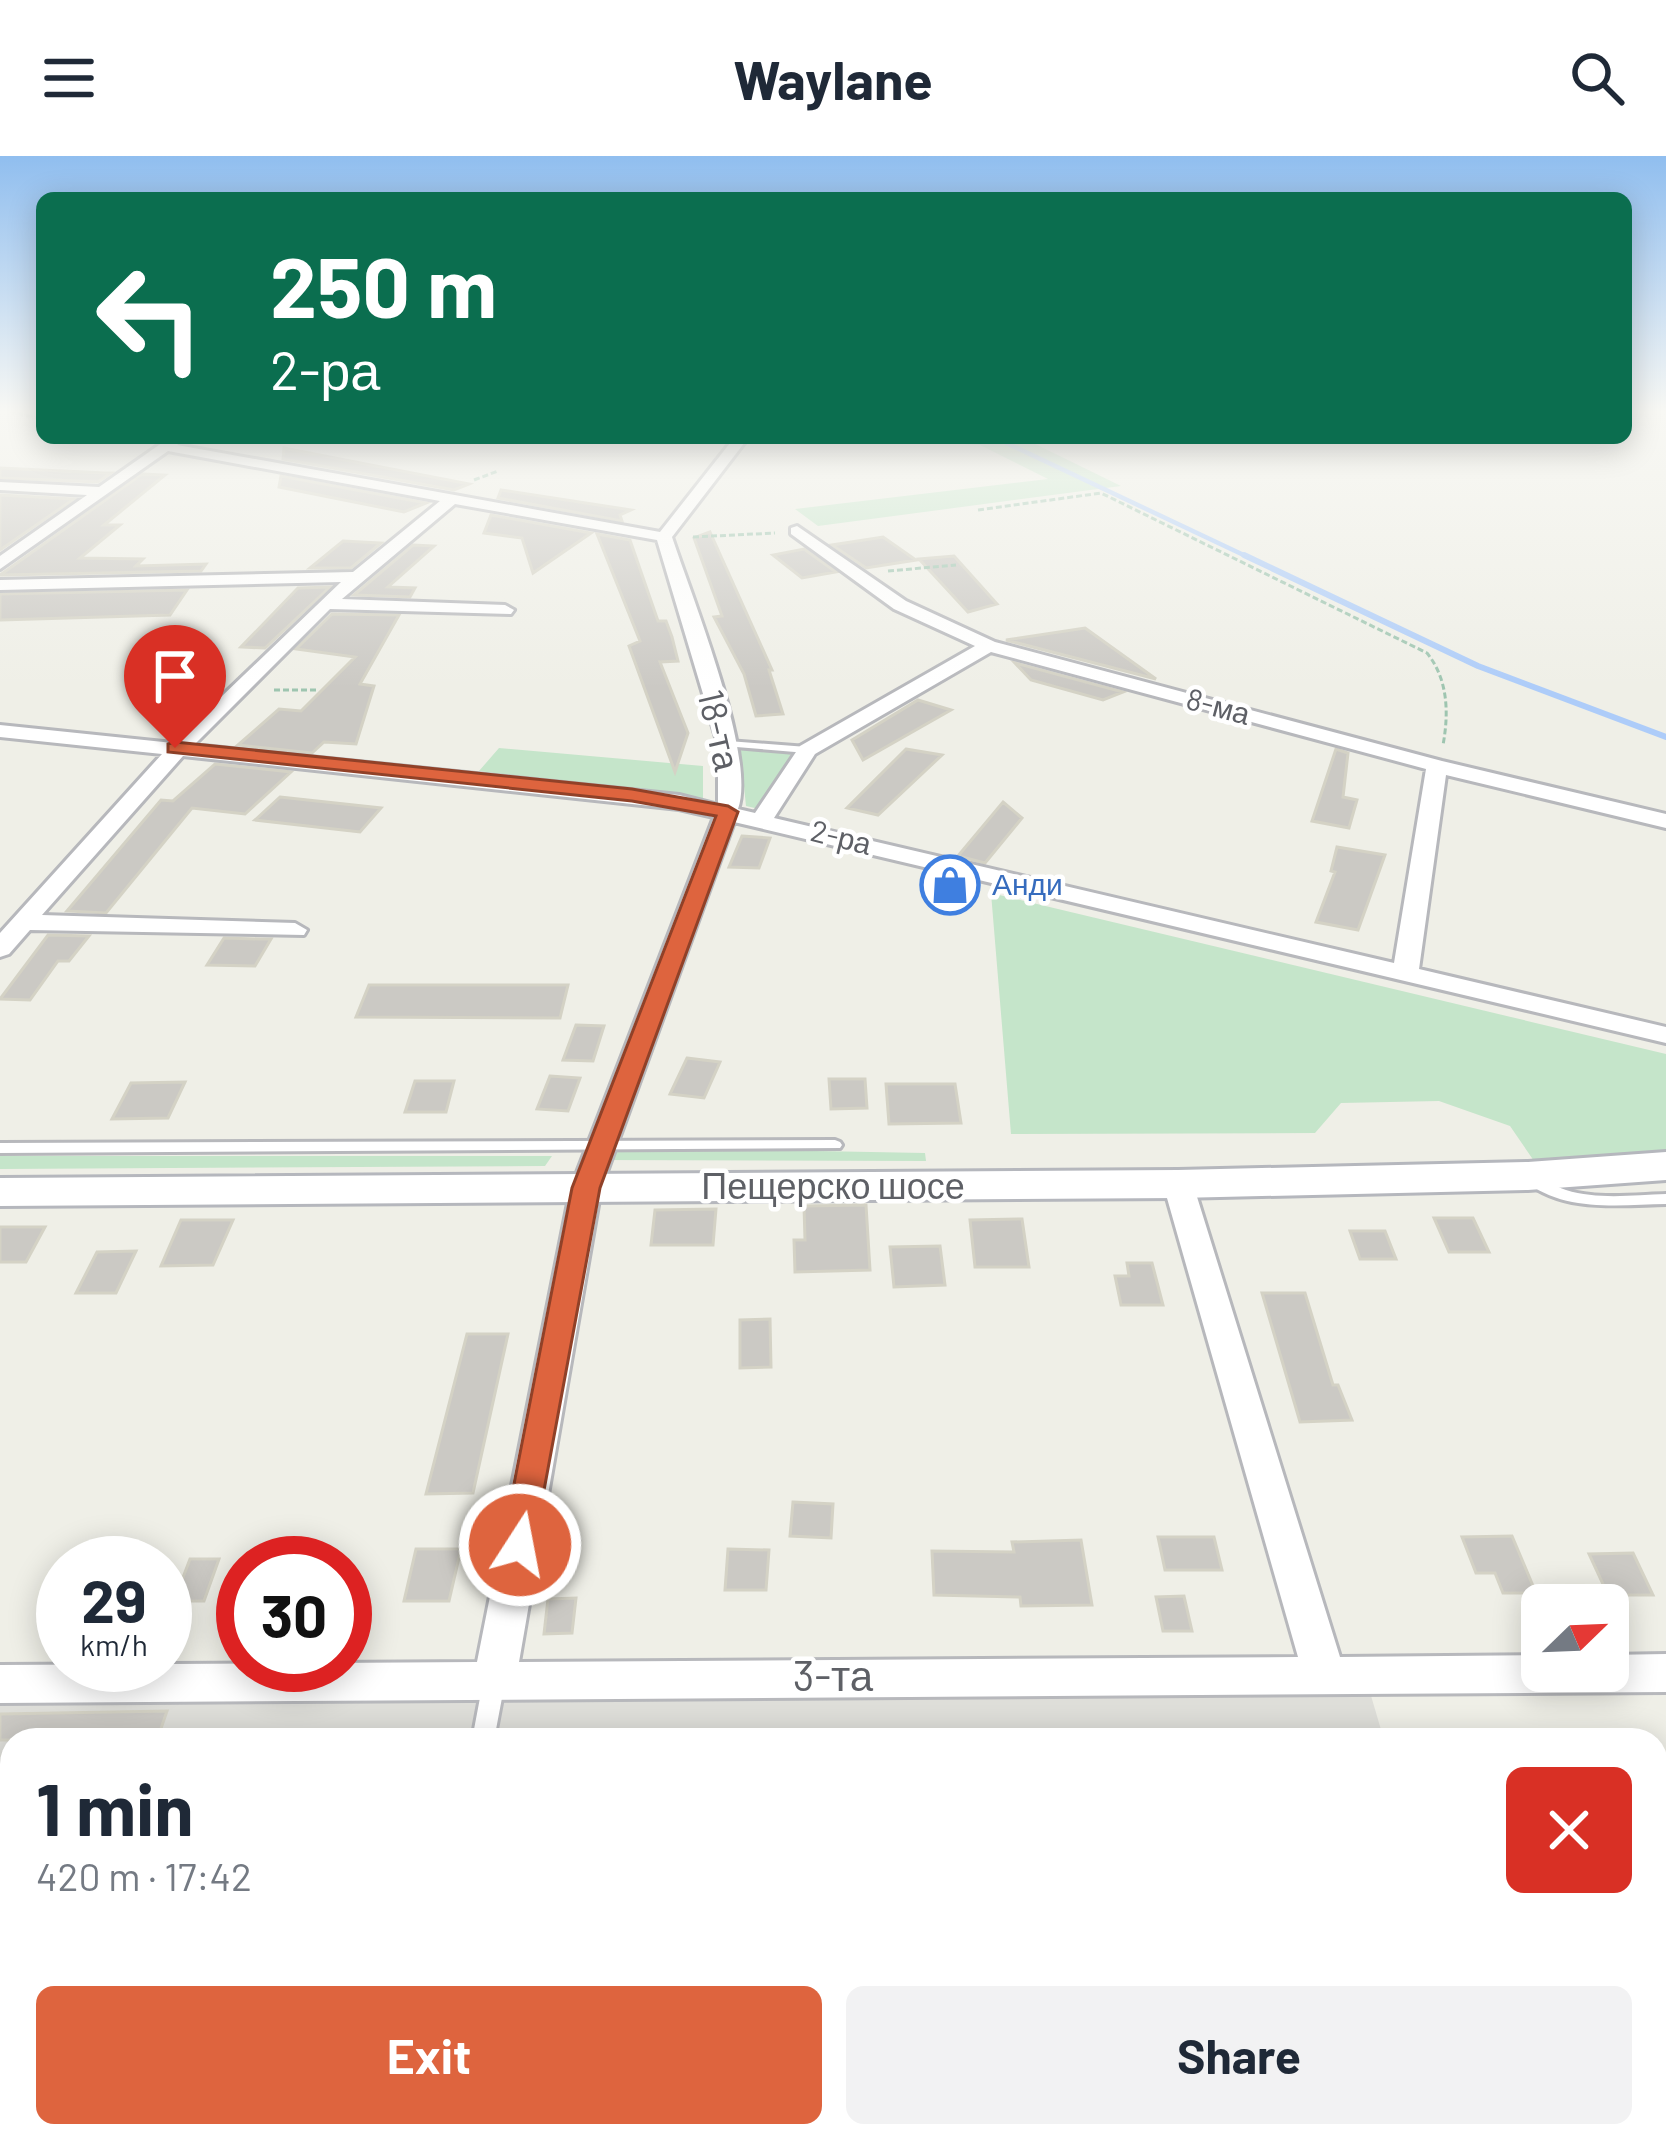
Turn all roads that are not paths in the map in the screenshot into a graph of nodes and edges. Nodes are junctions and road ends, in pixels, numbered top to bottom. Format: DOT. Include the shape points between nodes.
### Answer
graph roads {
  1 [pos="89,502"];
  2 [pos="448,502"];
  3 [pos="455,502"];
  4 [pos="692,502"];
  5 [pos="797,531"];
  6 [pos="664,537"];
  7 [pos="0,564"];
  8 [pos="351,577"];
  9 [pos="0,585"];
  10 [pos="324,604"];
  11 [pos="506,610"];
  12 [pos="989,646"];
  13 [pos="0,731"];
  14 [pos="728,744"];
  15 [pos="175,748"];
  16 [pos="807,750"];
  17 [pos="1437,766"];
  18 [pos="728,812"];
  19 [pos="762,819"];
  20 [pos="1666,821"];
  21 [pos="23,922"];
  22 [pos="295,930"];
  23 [pos="0,949"];
  24 [pos="1406,975"];
  25 [pos="1666,1035"];
  26 [pos="835,1144"];
  27 [pos="0,1148"];
  28 [pos="1666,1166"];
  29 [pos="593,1167"];
  30 [pos="1528,1176"];
  31 [pos="1178,1184"];
  32 [pos="0,1192"];
  33 [pos="1666,1198"];
  34 [pos="1324,1673"];
  35 [pos="1666,1673"];
  36 [pos="495,1679"];
  37 [pos="0,1684"];
  38 [pos="485,1728"];
  1 -- 7 [label="street"];
  2 -- 8 [label="street"];
  3 -- 6 [label="street"];
  4 -- 6 [label="street"];
  5 -- 12 [label="street, 8-ма" via="926,620"];
  6 -- 14 [label="street, 18-та"];
  8 -- 9 [label="street"];
  8 -- 10 [label="street"];
  10 -- 11 [label="street"];
  10 -- 15 [label="street"];
  12 -- 16 [label="street"];
  12 -- 17 [label="street, 8-ма"];
  13 -- 15 [label="street, 2-ра"];
  14 -- 16 [label="lane"];
  14 -- 18 [label="street, 18-та"];
  15 -- 18 [label="street, 2-ра"];
  15 -- 21 [label="street"];
  16 -- 19 [label="street"];
  17 -- 20 [label="street, 8-ма"];
  17 -- 24 [label="street"];
  18 -- 19 [label="street, 2-ра"];
  18 -- 29 [label="street, 18-та"];
  19 -- 24 [label="street, 2-ра"];
  21 -- 22 [label="street"];
  21 -- 23 [label="street"];
  24 -- 25 [label="street, 2-ра"];
  26 -- 29 [label="lane"];
  27 -- 29 [label="lane"];
  28 -- 30 [label="main road, Пещерско шосе"];
  29 -- 31 [label="main road, Пещерско шосе"];
  29 -- 32 [label="main road, Пещерско шосе"];
  29 -- 36 [label="street, 18-та"];
  30 -- 31 [label="main road, Пещерско шосе"];
  30 -- 33 [label="lane" via="1563,1196"];
  31 -- 34 [label="street"];
  34 -- 35 [label="street, 3-та"];
  34 -- 36 [label="street, 3-та"];
  36 -- 37 [label="street, 3-та"];
  36 -- 38 [label="lane, 18-та"];
}
